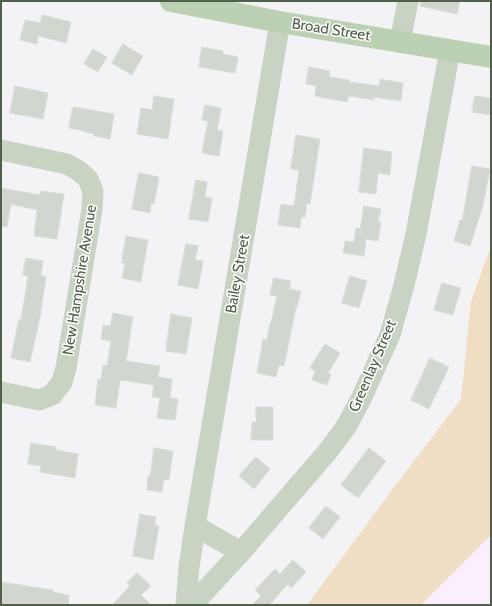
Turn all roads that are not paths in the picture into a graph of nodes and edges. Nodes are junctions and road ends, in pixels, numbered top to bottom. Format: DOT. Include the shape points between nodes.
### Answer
graph roads {
  1 [pos="171,1"];
  2 [pos="408,1"];
  3 [pos="280,22"];
  4 [pos="400,42"];
  5 [pos="450,50"];
  6 [pos="491,56"];
  7 [pos="1,150"];
  8 [pos="1,392"];
  9 [pos="195,526"];
  10 [pos="240,552"];
  11 [pos="186,605"];
  12 [pos="192,605"];
  1 -- 3 [label="main road, Broad Street"];
  2 -- 4 [label="street"];
  3 -- 4 [label="main road, Broad Street"];
  3 -- 9 [label="street, Bailey Street"];
  4 -- 5 [label="main road, Broad Street"];
  5 -- 6 [label="main road, Broad Street"];
  5 -- 10 [label="street, Greenlay Street" via="416,234 390,335 346,427"];
  7 -- 8 [label="street, New Hampshire Avenue" via="67,164 88,179 93,191 62,382 52,395 39,400"];
  9 -- 10 [label="street"];
  9 -- 11 [label="street, Bailey Street"];
  10 -- 12 [label="street, Greenlay Street"];
}
